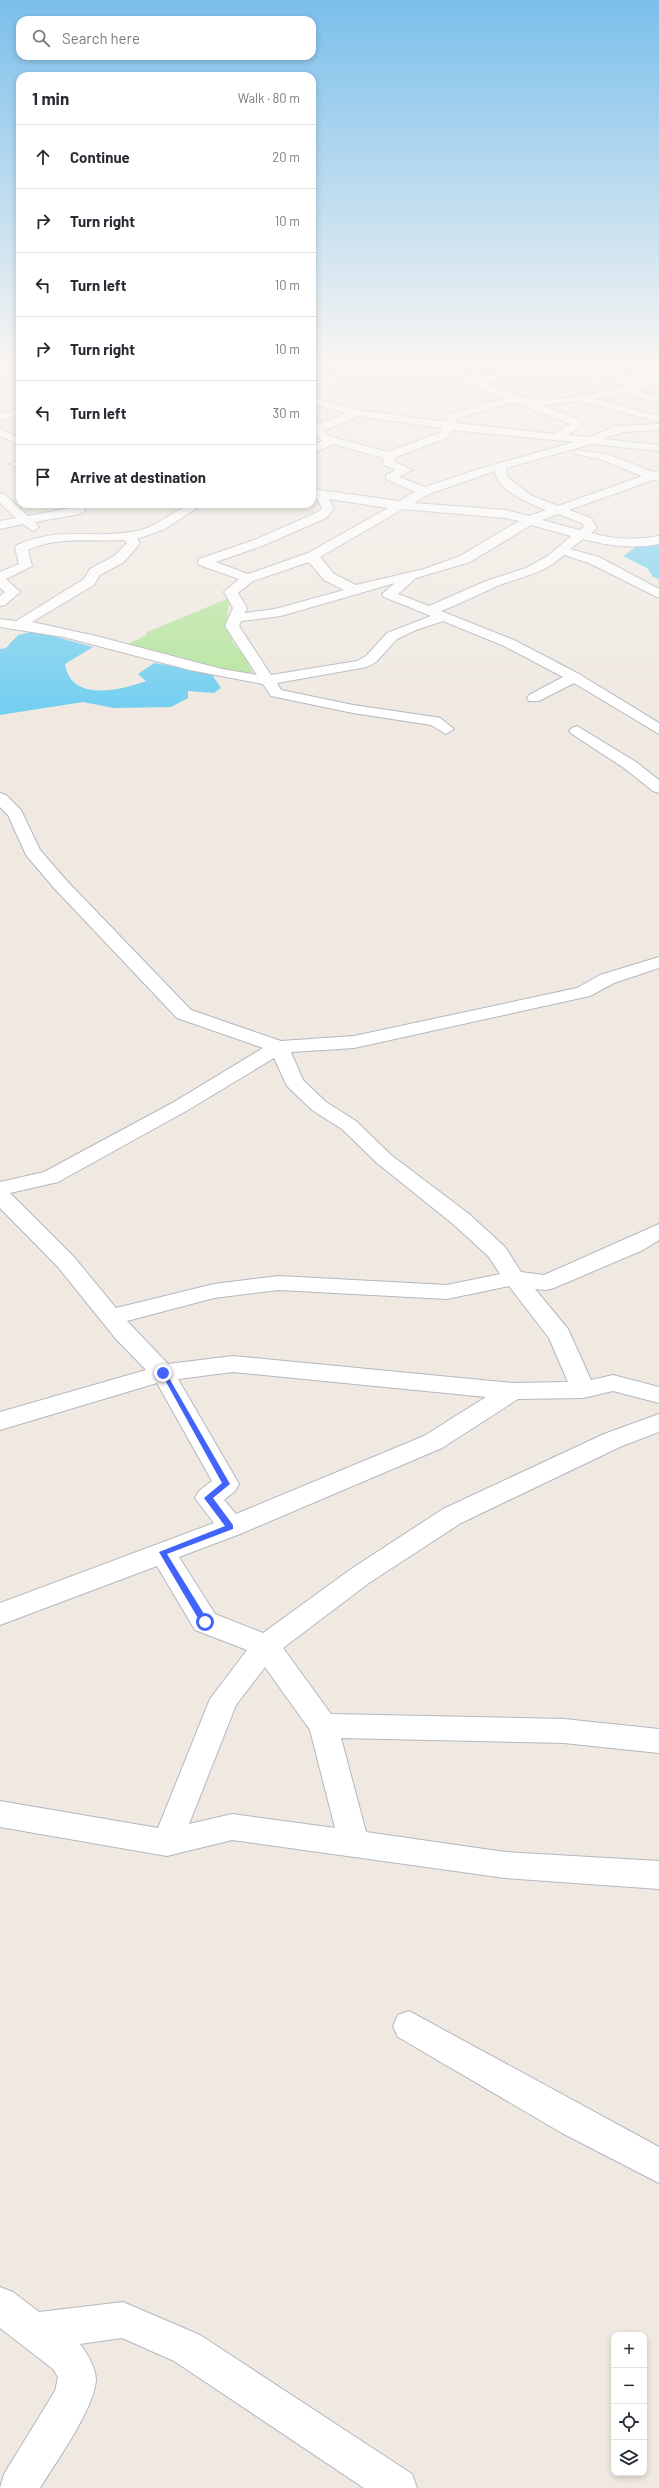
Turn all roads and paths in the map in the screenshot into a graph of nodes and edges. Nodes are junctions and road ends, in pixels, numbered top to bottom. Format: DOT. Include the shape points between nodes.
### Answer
graph roads {
  1 [pos="397,474"];
  2 [pos="473,474"];
  3 [pos="501,474"];
  4 [pos="657,476"];
  5 [pos="426,491"];
  6 [pos="317,494"];
  7 [pos="16,498"];
  8 [pos="1,499"];
  9 [pos="404,504"];
  10 [pos="74,508"];
  11 [pos="79,508"];
  12 [pos="186,508"];
  13 [pos="556,511"];
  14 [pos="530,520"];
  15 [pos="26,521"];
  16 [pos="0,525"];
  17 [pos="102,536"];
  18 [pos="127,536"];
  19 [pos="580,536"];
  20 [pos="48,538"];
  21 [pos="659,540"];
  22 [pos="561,550"];
  23 [pos="313,556"];
  24 [pos="411,576"];
  25 [pos="0,577"];
  26 [pos="248,578"];
  27 [pos="0,581"];
  28 [pos="354,589"];
  29 [pos="659,594"];
  30 [pos="0,602"];
  31 [pos="431,610"];
  32 [pos="446,616"];
  33 [pos="235,618"];
  34 [pos="0,623"];
  35 [pos="21,625"];
  36 [pos="0,635"];
  37 [pos="574,677"];
  38 [pos="269,679"];
  39 [pos="534,698"];
  40 [pos="659,729"];
  41 [pos="446,730"];
  42 [pos="578,731"];
  43 [pos="659,788"];
  44 [pos="0,798"];
  45 [pos="659,962"];
  46 [pos="279,1047"];
  47 [pos="0,1189"];
  48 [pos="0,1196"];
  49 [pos="659,1231"];
  50 [pos="514,1278"];
  51 [pos="111,1317"];
  52 [pos="163,1373"];
  53 [pos="583,1390"];
  54 [pos="513,1391"];
  55 [pos="659,1395"];
  56 [pos="0,1421"];
  57 [pos="659,1423"];
  58 [pos="231,1527"];
  59 [pos="162,1552"];
  60 [pos="0,1614"];
  61 [pos="266,1646"];
  62 [pos="323,1726"];
  63 [pos="659,1742"];
  64 [pos="0,1814"];
  65 [pos="166,1843"];
  66 [pos="354,1844"];
  67 [pos="659,1875"];
  68 [pos="409,2026"];
  69 [pos="659,2166"];
  70 [pos="0,2305"];
  71 [pos="36,2331"];
  72 [pos="18,2488"];
  73 [pos="398,2488"];
  1 -- 5 [label="street" via="390,477"];
  2 -- 5 [label="street"];
  3 -- 13 [label="street" via="501,478 528,499"];
  4 -- 13 [label="street"];
  5 -- 9 [label="street"];
  6 -- 9 [label="street" via="376,503"];
  6 -- 26 [label="street" via="328,509 322,515 258,543 204,562"];
  7 -- 8 [label="street"];
  8 -- 15 [label="street"];
  9 -- 14 [label="street" via="492,512"];
  9 -- 23 [label="street"];
  10 -- 15 [label="street"];
  11 -- 17 [label="street"];
  12 -- 18 [label="street" via="139,535"];
  13 -- 14 [label="street"];
  13 -- 19 [label="street" via="587,521 591,528"];
  14 -- 19 [label="street"];
  14 -- 24 [label="street" via="465,559"];
  15 -- 16 [label="street"];
  15 -- 20 [label="street"];
  17 -- 18 [label="street"];
  17 -- 20 [label="street" via="72,535"];
  18 -- 35 [label="street" via="134,543 119,559 95,572 89,582"];
  19 -- 21 [label="street" via="621,544"];
  19 -- 22 [label="street"];
  20 -- 25 [label="street" via="21,548 26,566"];
  22 -- 29 [label="street" via="594,560"];
  22 -- 31 [label="street" via="553,559 531,571 491,584 465,598"];
  23 -- 26 [label="street"];
  23 -- 28 [label="street" via="319,570"];
  24 -- 28 [label="street"];
  24 -- 31 [label="street" via="390,594"];
  26 -- 33 [label="street" via="231,592 240,608"];
  27 -- 30 [label="street" via="13,592"];
  28 -- 33 [label="street" via="342,595 276,613"];
  31 -- 32 [label="street"];
  32 -- 37 [label="street" via="510,643"];
  32 -- 38 [label="street" via="394,635 384,641 373,658 364,663 341,669"];
  33 -- 38 [label="street" via="232,626"];
  34 -- 35 [label="street"];
  35 -- 36 [label="street"];
  35 -- 38 [label="street" via="56,629 114,646 255,679"];
  37 -- 39 [label="street"];
  37 -- 40 [label="street"];
  38 -- 41 [label="street" via="276,692 353,709 435,721"];
  42 -- 43 [label="street" via="630,765"];
  44 -- 46 [label="street" via="15,813 32,851 60,884 184,1014"];
  45 -- 46 [label="street" via="607,979 583,992 354,1042"];
  46 -- 47 [label="street" via="181,1106 51,1177"];
  46 -- 50 [label="street" via="294,1082 319,1106 349,1125 384,1159 461,1218 497,1252"];
  48 -- 51 [label="street" via="66,1262"];
  49 -- 50 [label="street" via="635,1245 546,1283"];
  50 -- 51 [label="street" via="447,1292 279,1283 214,1292"];
  50 -- 53 [label="street" via="560,1335"];
  51 -- 52 [label="street"];
  52 -- 54 [label="street" via="233,1364"];
  52 -- 56 [label="street"];
  52 -- 58 [label="street" via="226,1484 208,1498"];
  53 -- 54 [label="street"];
  53 -- 55 [label="street" via="613,1384"];
  54 -- 58 [label="street" via="433,1442"];
  57 -- 61 [label="street" via="613,1440 452,1516 360,1576"];
  58 -- 59 [label="street"];
  59 -- 60 [label="street"];
  59 -- 61 [label="street" via="205,1622"];
  61 -- 62 [label="street"];
  61 -- 65 [label="street" via="224,1699"];
  62 -- 63 [label="street" via="564,1731"];
  62 -- 66 [label="street"];
  64 -- 65 [label="street"];
  65 -- 66 [label="street" via="232,1827"];
  66 -- 67 [label="street" via="505,1865"];
  68 -- 69 [label="street" via="574,2121"];
  70 -- 71 [label="street"];
  71 -- 72 [label="street" via="74,2366 77,2380 67,2405"];
  71 -- 73 [label="street" via="123,2320 187,2348"];
}
